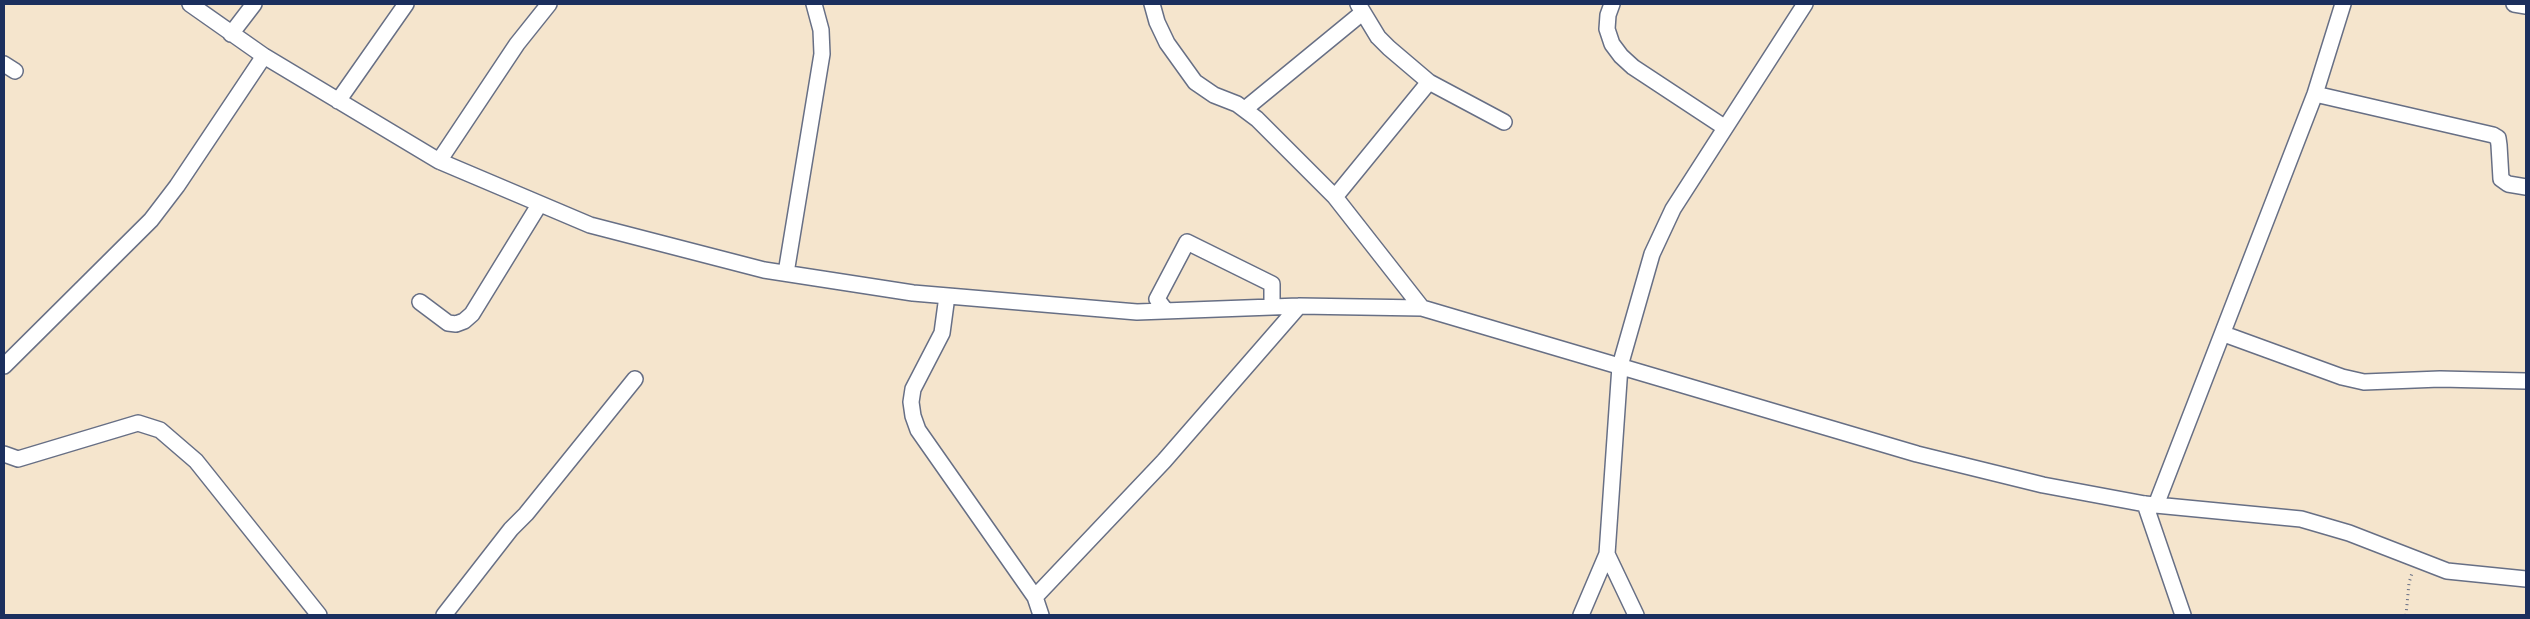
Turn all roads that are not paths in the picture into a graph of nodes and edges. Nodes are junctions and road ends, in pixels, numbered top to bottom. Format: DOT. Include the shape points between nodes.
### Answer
graph roads {
  1 [pos="190,4"];
  2 [pos="254,4"];
  3 [pos="406,4"];
  4 [pos="549,4"];
  5 [pos="814,4"];
  6 [pos="1152,4"];
  7 [pos="1612,4"];
  8 [pos="1805,4"];
  9 [pos="2343,4"];
  10 [pos="2514,4"];
  11 [pos="2526,6"];
  12 [pos="1360,8"];
  13 [pos="232,34"];
  14 [pos="264,56"];
  15 [pos="1429,82"];
  16 [pos="2315,94"];
  17 [pos="338,101"];
  18 [pos="1245,110"];
  19 [pos="1504,122"];
  20 [pos="1724,127"];
  21 [pos="439,161"];
  22 [pos="2526,187"];
  23 [pos="1335,197"];
  24 [pos="539,205"];
  25 [pos="786,273"];
  26 [pos="947,296"];
  27 [pos="420,302"];
  28 [pos="1299,306"];
  29 [pos="1272,307"];
  30 [pos="1422,308"];
  31 [pos="1166,310"];
  32 [pos="2224,334"];
  33 [pos="4,366"];
  34 [pos="1620,366"];
  35 [pos="635,379"];
  36 [pos="2526,381"];
  37 [pos="4,454"];
  38 [pos="2150,504"];
  39 [pos="1607,554"];
  40 [pos="2526,579"];
  41 [pos="1035,597"];
  42 [pos="319,615"];
  43 [pos="444,615"];
  44 [pos="1041,615"];
  45 [pos="1581,615"];
  46 [pos="1636,615"];
  47 [pos="2183,615"];
  1 -- 13 [label="street"];
  2 -- 13 [label="street"];
  3 -- 17 [label="street"];
  4 -- 21 [label="street" via="517,44"];
  5 -- 25 [label="street" via="821,30 822,54"];
  6 -- 18 [label="street" via="1168,43 1195,82"];
  7 -- 20 [label="street" via="1607,29 1620,56 1633,68"];
  8 -- 20 [label="street"];
  9 -- 16 [label="street"];
  10 -- 11 [label="street"];
  12 -- 15 [label="street" via="1389,48"];
  12 -- 18 [label="street"];
  13 -- 14 [label="street"];
  14 -- 17 [label="street"];
  14 -- 33 [label="street" via="151,220"];
  15 -- 19 [label="street"];
  15 -- 23 [label="street"];
  16 -- 22 [label="street" via="2493,134 2500,145 2501,179 2508,184"];
  16 -- 32 [label="street"];
  17 -- 21 [label="street"];
  18 -- 23 [label="street"];
  20 -- 34 [label="street" via="1660,234"];
  21 -- 24 [label="street"];
  23 -- 30 [label="street"];
  24 -- 25 [label="street" via="590,225"];
  24 -- 27 [label="street" via="472,314 456,324"];
  25 -- 26 [label="street"];
  26 -- 31 [label="street" via="1137,312"];
  26 -- 41 [label="street" via="942,333 913,389 913,416 918,430"];
  28 -- 29 [label="street"];
  28 -- 30 [label="street"];
  28 -- 41 [label="street" via="1164,461"];
  29 -- 31 [label="street"];
  29 -- 31 [label="street" via="1272,284 1187,242 1157,299"];
  30 -- 34 [label="street"];
  32 -- 36 [label="street" via="2364,382 2440,379"];
  32 -- 38 [label="street"];
  34 -- 38 [label="street" via="1917,454 2043,485"];
  34 -- 39 [label="street"];
  35 -- 43 [label="street"];
  37 -- 42 [label="street" via="18,459 138,423 160,430 196,461"];
  38 -- 40 [label="street" via="2301,519 2447,570"];
  38 -- 47 [label="street"];
  39 -- 45 [label="street"];
  39 -- 46 [label="street"];
  41 -- 44 [label="street"];
}
